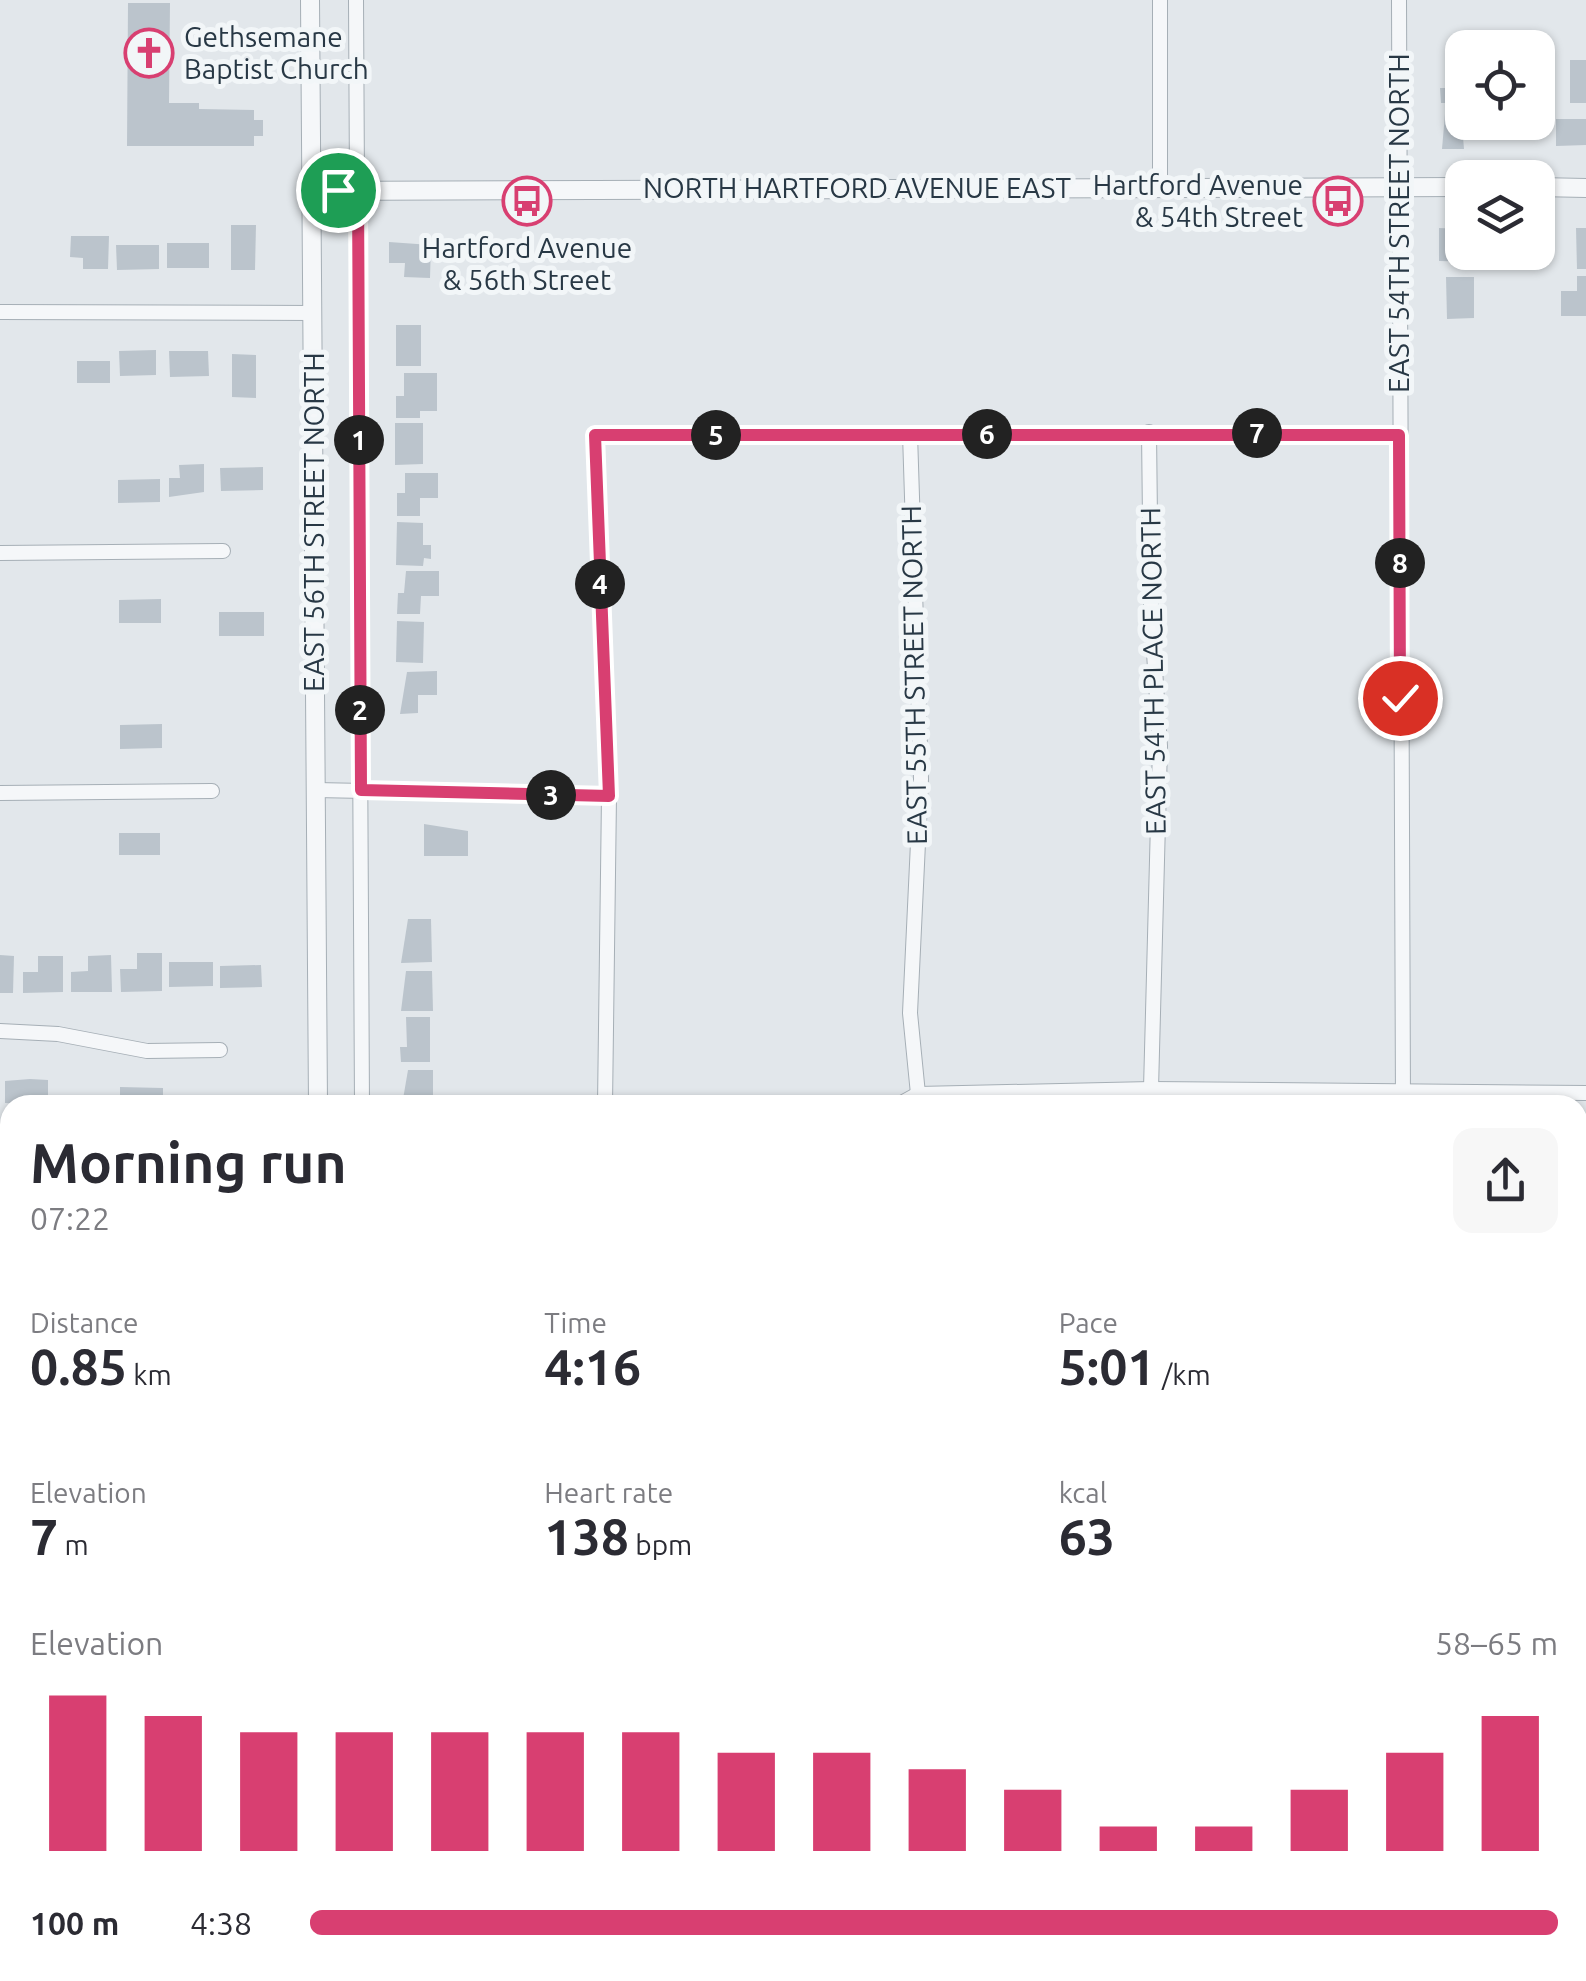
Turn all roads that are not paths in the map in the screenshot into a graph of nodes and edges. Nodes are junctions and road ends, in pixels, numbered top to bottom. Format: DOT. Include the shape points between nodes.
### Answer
graph roads {
  1 [pos="310,0"];
  2 [pos="356,0"];
  3 [pos="1160,0"];
  4 [pos="1399,0"];
  5 [pos="1398,187"];
  6 [pos="1445,187"];
  7 [pos="1160,188"];
  8 [pos="1555,188"];
  9 [pos="1586,188"];
  10 [pos="358,189"];
  11 [pos="312,190"];
  12 [pos="0,312"];
  13 [pos="313,312"];
  14 [pos="1149,432"];
  15 [pos="910,434"];
  16 [pos="1399,435"];
  17 [pos="223,551"];
  18 [pos="0,553"];
  19 [pos="212,790"];
  20 [pos="316,790"];
  21 [pos="361,790"];
  22 [pos="0,793"];
  23 [pos="609,796"];
  24 [pos="0,1031"];
  25 [pos="220,1050"];
  26 [pos="1151,1089"];
  27 [pos="1586,1093"];
  28 [pos="918,1094"];
  29 [pos="318,1095"];
  30 [pos="362,1095"];
  31 [pos="605,1095"];
  32 [pos="1302,1095"];
  33 [pos="1402,1095"];
  34 [pos="1525,1095"];
  1 -- 11 [label="street, EAST 56TH STREET NORTH"];
  2 -- 10 [label="street, EAST 56TH STREET NORTH"];
  3 -- 7 [label="street"];
  4 -- 5 [label="street, EAST 54TH STREET NORTH"];
  5 -- 6 [label="street, NORTH HARTFORD AVENUE EAST"];
  5 -- 7 [label="street, NORTH HARTFORD AVENUE EAST"];
  5 -- 16 [label="street, EAST 54TH STREET NORTH"];
  7 -- 10 [label="street, NORTH HARTFORD AVENUE EAST"];
  8 -- 9 [label="street"];
  10 -- 11 [label="street, NORTH HARTFORD AVENUE EAST"];
  10 -- 21 [label="street, EAST 56TH STREET NORTH"];
  11 -- 13 [label="street, EAST 56TH STREET NORTH"];
  12 -- 13 [label="street"];
  13 -- 20 [label="street, EAST 56TH STREET NORTH"];
  14 -- 15 [label="street"];
  14 -- 16 [label="street"];
  14 -- 26 [label="street, EAST 54TH PLACE NORTH" via="1160,746"];
  15 -- 23 [label="street" via="595,435"];
  15 -- 28 [label="street, EAST 55TH STREET NORTH" via="921,779 910,1012"];
  16 -- 33 [label="street, EAST 54TH STREET NORTH"];
  17 -- 18 [label="street"];
  19 -- 22 [label="street"];
  20 -- 21 [label="street"];
  20 -- 29 [label="street, EAST 56TH STREET NORTH"];
  21 -- 23 [label="street"];
  21 -- 30 [label="street, EAST 56TH STREET NORTH"];
  23 -- 31 [label="street"];
  24 -- 25 [label="street" via="146,1051"];
  26 -- 28 [label="street"];
  26 -- 32 [label="street"];
  27 -- 34 [label="street"];
}
